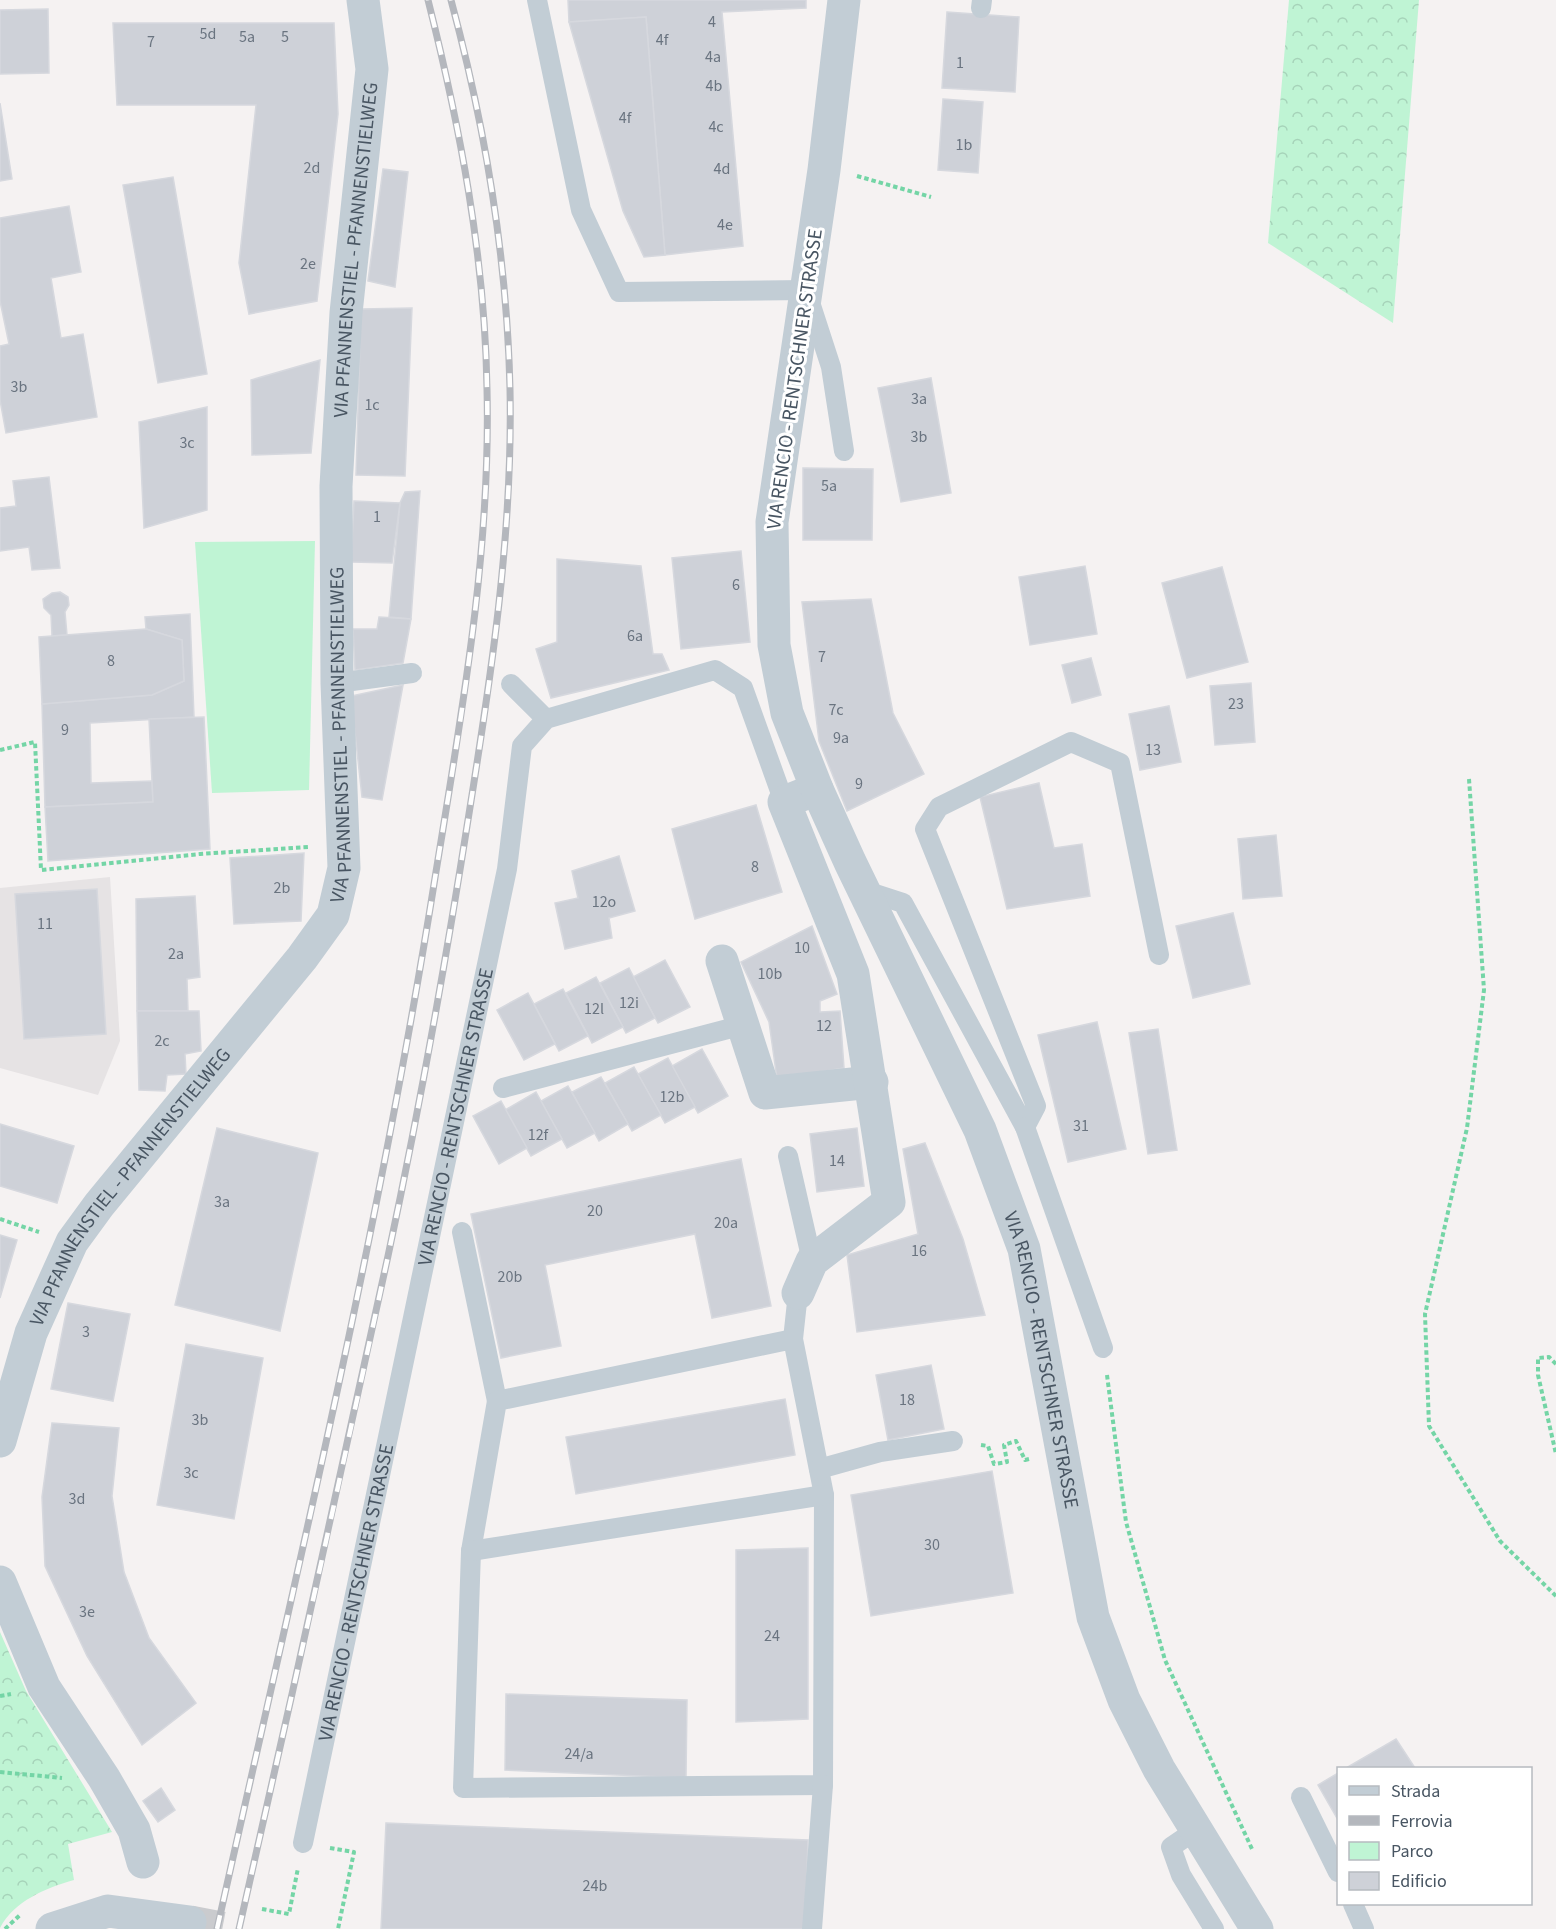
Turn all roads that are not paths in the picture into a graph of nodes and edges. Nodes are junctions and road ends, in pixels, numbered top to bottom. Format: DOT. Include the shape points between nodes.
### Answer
graph roads {
  1 [pos="363,0"];
  2 [pos="537,0"];
  3 [pos="844,0"];
  4 [pos="806,290"];
  5 [pos="844,451"];
  6 [pos="412,673"];
  7 [pos="337,683"];
  8 [pos="511,684"];
  9 [pos="546,719"];
  10 [pos="817,789"];
  11 [pos="784,802"];
  12 [pos="863,890"];
  13 [pos="1159,955"];
  14 [pos="722,961"];
  15 [pos="743,1025"];
  16 [pos="872,1082"];
  17 [pos="503,1088"];
  18 [pos="1025,1126"];
  19 [pos="788,1156"];
  20 [pos="462,1232"];
  21 [pos="812,1261"];
  22 [pos="798,1293"];
  23 [pos="793,1339"];
  24 [pos="1103,1348"];
  25 [pos="497,1401"];
  26 [pos="0,1441"];
  27 [pos="953,1441"];
  28 [pos="819,1469"];
  29 [pos="824,1495"];
  30 [pos="471,1551"];
  31 [pos="0,1582"];
  32 [pos="823,1785"];
  33 [pos="1301,1797"];
  34 [pos="1196,1830"];
  35 [pos="303,1843"];
  36 [pos="143,1862"];
  37 [pos="1337,1870"];
  38 [pos="1353,1905"];
  39 [pos="190,1922"];
  40 [pos="52,1929"];
  41 [pos="812,1929"];
  42 [pos="1214,1929"];
  43 [pos="1257,1929"];
  44 [pos="1364,1929"];
  1 -- 7 [label="street, VIA PFANNENSTIEL - PFANNENSTIELWEG" via="372,69 346,313 336,486"];
  2 -- 4 [label="lane" via="581,210 619,292"];
  3 -- 4 [label="street, VIA RENCIO - RENTSCHNER STRASSE"];
  4 -- 5 [label="lane" via="831,367"];
  4 -- 10 [label="street, VIA RENCIO - RENTSCHNER STRASSE" via="772,522 774,633 787,713"];
  6 -- 7 [label="lane"];
  7 -- 26 [label="street, VIA PFANNENSTIEL - PFANNENSTIELWEG" via="344,868 333,915 72,1242 31,1333"];
  8 -- 9 [label="lane"];
  9 -- 11 [label="lane" via="715,670 743,688"];
  9 -- 35 [label="lane, VIA RENCIO - RENTSCHNER STRASSE" via="522,746 507,869"];
  10 -- 11 [label="street"];
  10 -- 12 [label="street, VIA RENCIO - RENTSCHNER STRASSE"];
  11 -- 16 [label="street" via="853,974"];
  12 -- 18 [label="lane" via="903,903"];
  12 -- 34 [label="street, VIA RENCIO - RENTSCHNER STRASSE" via="980,1130 1024,1249 1093,1617 1124,1700"];
  13 -- 18 [label="lane" via="1120,763 1071,742 939,807 925,829 1036,1106"];
  14 -- 15 [label="street"];
  15 -- 16 [label="street" via="765,1093"];
  15 -- 17 [label="lane, VIA RENCIO - RENTSCHNER STRASSE"];
  16 -- 21 [label="street" via="890,1202"];
  18 -- 24 [label="lane"];
  19 -- 21 [label="lane"];
  20 -- 25 [label="lane"];
  21 -- 22 [label="street"];
  22 -- 23 [label="lane"];
  23 -- 25 [label="lane"];
  23 -- 28 [label="lane"];
  25 -- 30 [label="lane"];
  27 -- 28 [label="lane" via="880,1452"];
  28 -- 29 [label="lane"];
  29 -- 30 [label="lane"];
  29 -- 32 [label="lane"];
  30 -- 32 [label="lane" via="462,1788"];
  31 -- 36 [label="street" via="44,1687 134,1830"];
  32 -- 41 [label="lane"];
  33 -- 37 [label="lane"];
  34 -- 42 [label="lane" via="1171,1847 1181,1875"];
  34 -- 43 [label="street, VIA RENCIO - RENTSCHNER STRASSE"];
  38 -- 44 [label="lane"];
  39 -- 40 [label="street" via="108,1911"];
}
